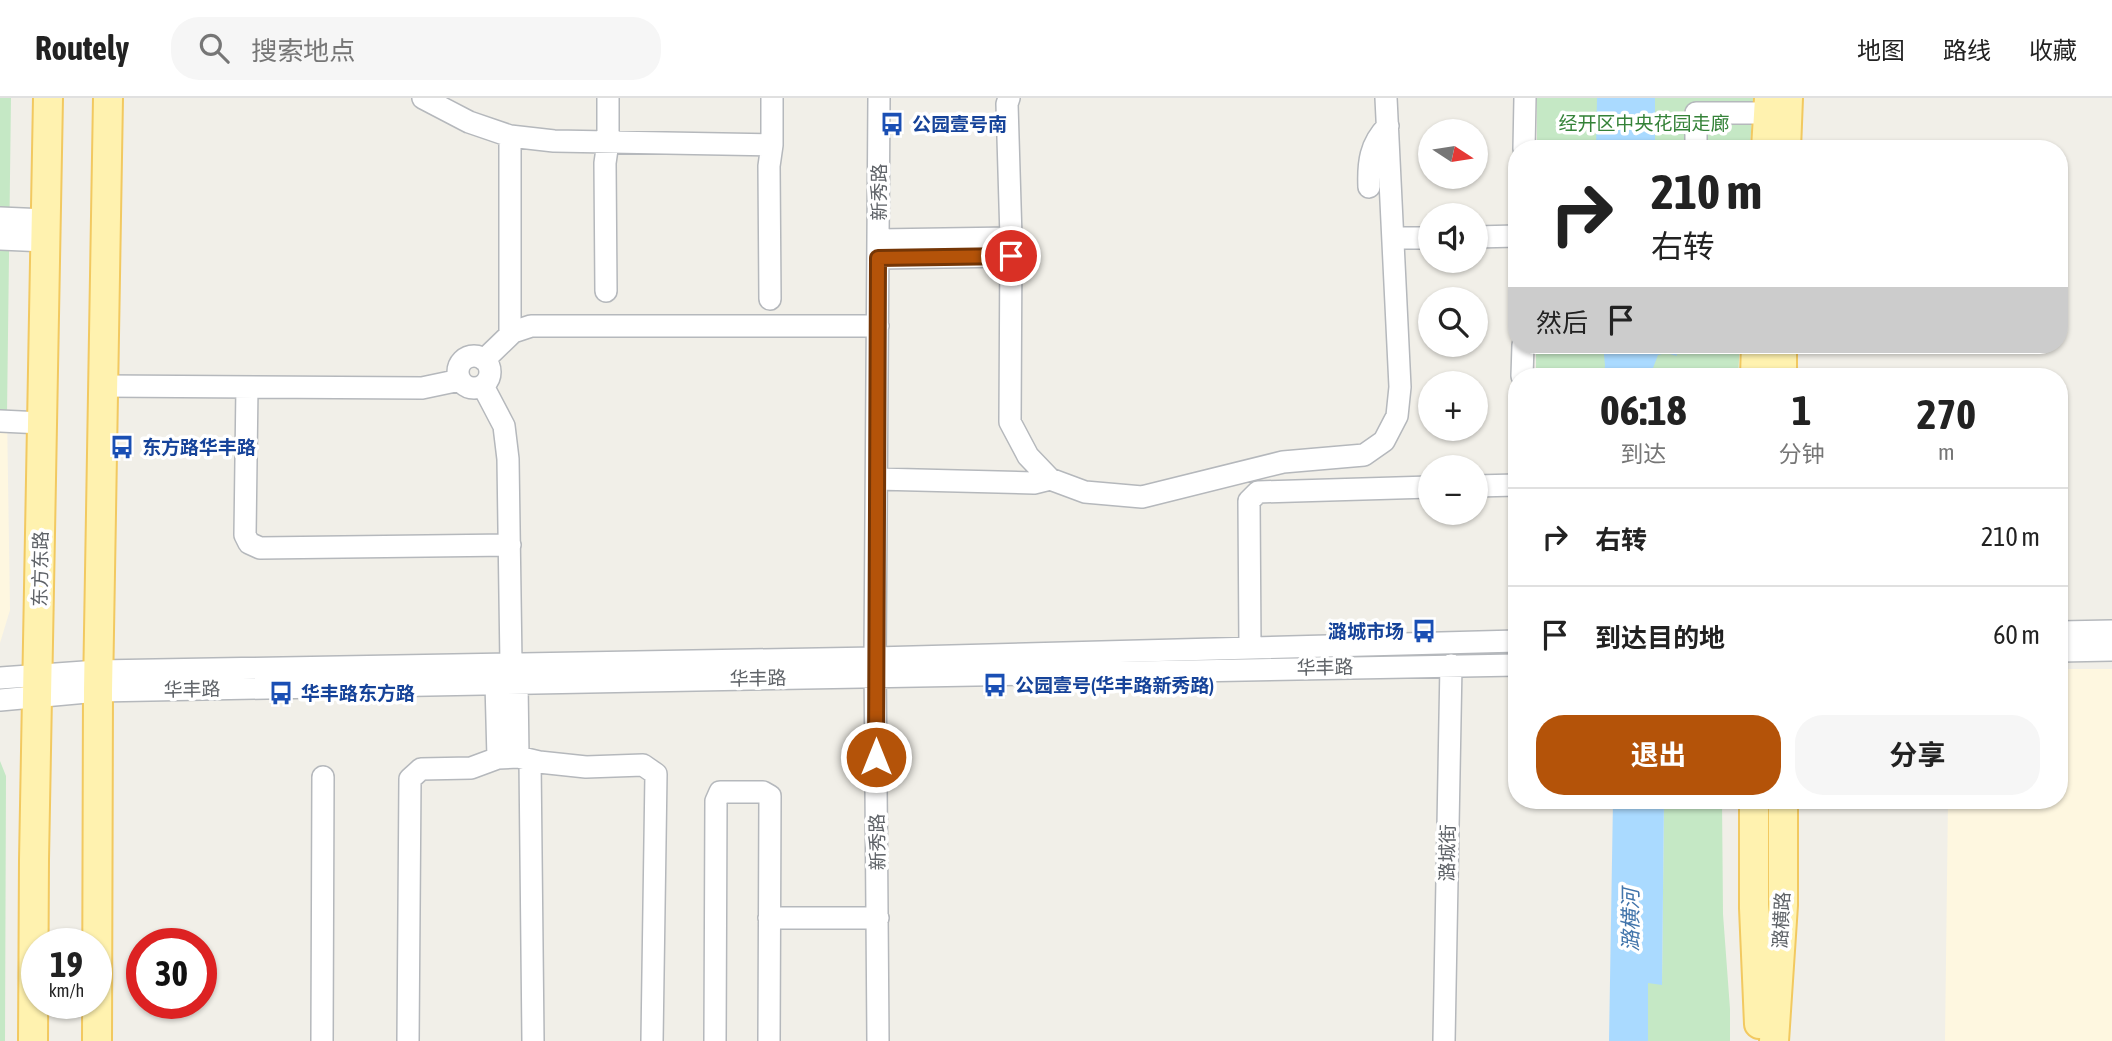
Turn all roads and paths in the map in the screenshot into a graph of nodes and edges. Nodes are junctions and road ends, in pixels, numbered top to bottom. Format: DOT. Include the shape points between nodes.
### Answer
graph roads {
  1 [pos="48,98"];
  2 [pos="108,98"];
  3 [pos="423,98"];
  4 [pos="608,98"];
  5 [pos="772,98"];
  6 [pos="879,98"];
  7 [pos="1009,98"];
  8 [pos="1386,98"];
  9 [pos="1525,98"];
  10 [pos="1775,103"];
  11 [pos="1388,126"];
  12 [pos="510,136"];
  13 [pos="1524,140"];
  14 [pos="1696,140"];
  15 [pos="1768,140"];
  16 [pos="1784,140"];
  17 [pos="608,142"];
  18 [pos="772,145"];
  19 [pos="1369,187"];
  20 [pos="0,218"];
  21 [pos="46,230"];
  22 [pos="1508,236"];
  23 [pos="1418,237"];
  24 [pos="1488,237"];
  25 [pos="1393,238"];
  26 [pos="0,239"];
  27 [pos="1011,247"];
  28 [pos="878,249"];
  29 [pos="606,291"];
  30 [pos="770,299"];
  31 [pos="878,326"];
  32 [pos="510,334"];
  33 [pos="484,360"];
  34 [pos="460,380"];
  35 [pos="103,386"];
  36 [pos="483,386"];
  37 [pos="247,387"];
  38 [pos="0,421"];
  39 [pos="42,423"];
  40 [pos="877,479"];
  41 [pos="1050,479"];
  42 [pos="1508,485"];
  43 [pos="1488,486"];
  44 [pos="1418,487"];
  45 [pos="510,545"];
  46 [pos="2112,631"];
  47 [pos="2068,632"];
  48 [pos="1508,641"];
  49 [pos="1250,648"];
  50 [pos="2112,650"];
  51 [pos="2068,651"];
  52 [pos="1451,664"];
  53 [pos="1508,665"];
  54 [pos="875,667"];
  55 [pos="508,677"];
  56 [pos="0,678"];
  57 [pos="98,681"];
  58 [pos="37,687"];
  59 [pos="0,700"];
  60 [pos="515,758"];
  61 [pos="323,777"];
  62 [pos="1754,809"];
  63 [pos="1783,809"];
  64 [pos="769,918"];
  65 [pos="877,918"];
  66 [pos="33,1041"];
  67 [pos="97,1041"];
  68 [pos="322,1041"];
  69 [pos="408,1041"];
  70 [pos="533,1041"];
  71 [pos="652,1041"];
  72 [pos="715,1041"];
  73 [pos="769,1041"];
  74 [pos="878,1041"];
  75 [pos="1444,1041"];
  76 [pos="1759,1041"];
  77 [pos="1774,1041"];
  1 -- 21 [label="main road, 东方东路"];
  2 -- 35 [label="main road"];
  3 -- 12 [label="street" via="469,122"];
  4 -- 17 [label="street"];
  5 -- 18 [label="street"];
  6 -- 28 [label="street, 新秀路"];
  7 -- 27 [label="street"];
  8 -- 11 [label="street"];
  9 -- 13 [label="street"];
  10 -- 14 [label="street" via="1696,113"];
  10 -- 15 [label="main road"];
  10 -- 16 [label="main road"];
  11 -- 19 [label="street" via="1370,154"];
  11 -- 25 [label="street"];
  12 -- 17 [label="street"];
  12 -- 32 [label="street"];
  17 -- 18 [label="street"];
  17 -- 29 [label="street"];
  18 -- 30 [label="street"];
  20 -- 21 [label="street"];
  21 -- 26 [label="street"];
  21 -- 39 [label="main road, 东方东路"];
  22 -- 24 [label="street"];
  23 -- 25 [label="street"];
  25 -- 41 [label="street" via="1400,387 1397,415 1384,441 1364,455 1283,463 1142,497 1085,492"];
  27 -- 28 [label="street"];
  27 -- 41 [label="street" via="1010,422 1028,456"];
  28 -- 31 [label="street, 新秀路"];
  31 -- 32 [label="street" via="531,326"];
  31 -- 40 [label="street, 新秀路"];
  32 -- 33 [label="street"];
  33 -- 34 [label="street" via="473,356 463,360 458,369"];
  33 -- 36 [label="street" via="490,372"];
  34 -- 36 [label="street" via="468,387"];
  34 -- 37 [label="street" via="422,388"];
  35 -- 37 [label="street"];
  35 -- 57 [label="main road"];
  36 -- 45 [label="street" via="504,426"];
  37 -- 45 [label="street" via="245,535 249,543 260,548"];
  38 -- 39 [label="street"];
  39 -- 58 [label="main road, 东方东路"];
  40 -- 41 [label="street" via="1034,483"];
  40 -- 54 [label="street, 新秀路"];
  42 -- 43 [label="street"];
  44 -- 49 [label="street" via="1258,492 1249,501"];
  45 -- 55 [label="street"];
  46 -- 47 [label="street"];
  48 -- 49 [label="street, 华丰路"];
  49 -- 54 [label="street, 华丰路"];
  50 -- 51 [label="street"];
  52 -- 53 [label="street, 华丰路"];
  52 -- 54 [label="street, 华丰路"];
  52 -- 75 [label="street, 潞城街"];
  54 -- 55 [label="street, 华丰路"];
  54 -- 65 [label="street, 新秀路"];
  55 -- 57 [label="street, 华丰路"];
  55 -- 60 [label="street"];
  56 -- 58 [label="street, 华丰路"];
  57 -- 58 [label="street, 华丰路"];
  57 -- 67 [label="main road"];
  58 -- 59 [label="street, 华丰路"];
  58 -- 66 [label="main road, 东方东路"];
  60 -- 69 [label="street" via="471,768 421,769 410,779"];
  60 -- 70 [label="street"];
  60 -- 71 [label="street" via="586,766 643,765 656,774"];
  61 -- 68 [label="street"];
  62 -- 76 [label="main road, 潞横路"];
  63 -- 77 [label="main road, 潞横路" via="1783,905"];
  64 -- 65 [label="street"];
  64 -- 72 [label="street" via="769,796 720,792 716,801"];
  64 -- 73 [label="street"];
  65 -- 74 [label="street, 新秀路"];
}
